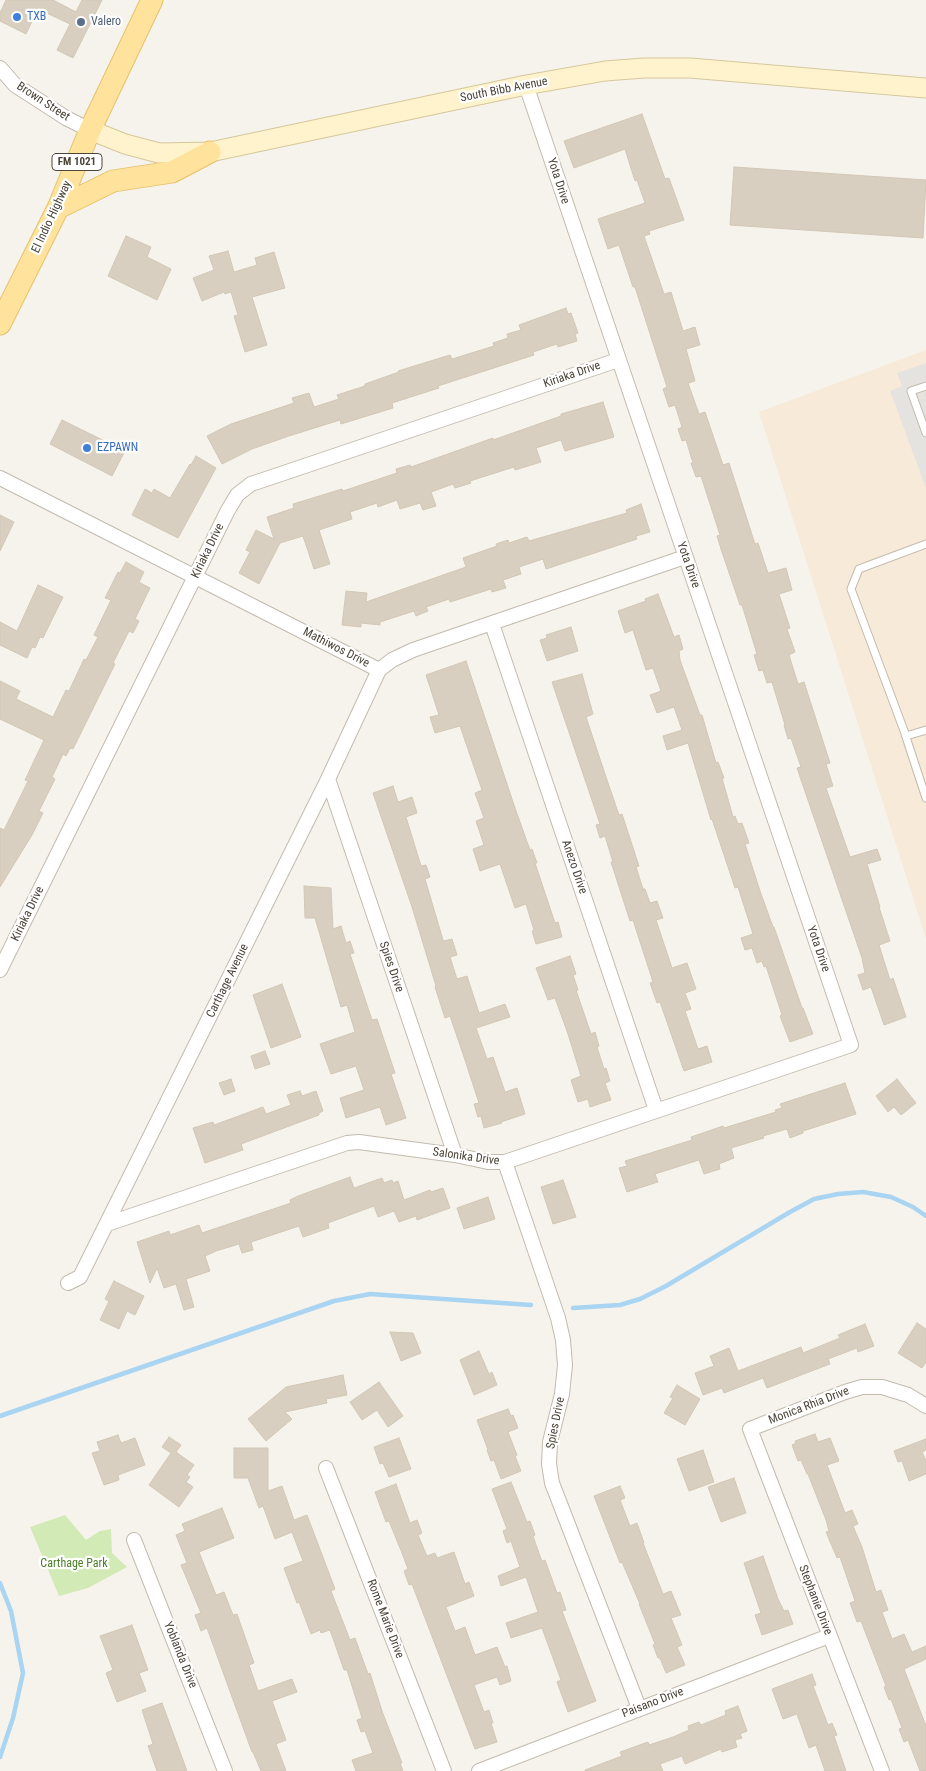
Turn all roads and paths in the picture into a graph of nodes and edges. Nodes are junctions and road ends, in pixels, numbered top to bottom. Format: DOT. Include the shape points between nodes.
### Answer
graph roads {
  1 [pos="152,0"];
  2 [pos="0,68"];
  3 [pos="526,85"];
  4 [pos="926,88"];
  5 [pos="90,130"];
  6 [pos="210,152"];
  7 [pos="58,208"];
  8 [pos="0,324"];
  9 [pos="618,360"];
  10 [pos="926,386"];
  11 [pos="926,433"];
  12 [pos="0,478"];
  13 [pos="926,544"];
  14 [pos="685,557"];
  15 [pos="195,578"];
  16 [pos="492,624"];
  17 [pos="379,670"];
  18 [pos="926,730"];
  19 [pos="905,734"];
  20 [pos="328,779"];
  21 [pos="926,798"];
  22 [pos="0,970"];
  23 [pos="851,1045"];
  24 [pos="656,1110"];
  25 [pos="455,1155"];
  26 [pos="506,1162"];
  27 [pos="107,1224"];
  28 [pos="68,1283"];
  29 [pos="926,1406"];
  30 [pos="750,1429"];
  31 [pos="326,1468"];
  32 [pos="134,1540"];
  33 [pos="828,1636"];
  34 [pos="639,1708"];
  35 [pos="225,1771"];
  36 [pos="444,1771"];
  37 [pos="479,1771"];
  38 [pos="882,1771"];
  1 -- 5 [label="main road, El Indio Highway / FM 1021"];
  2 -- 5 [label="street, Brown Street" via="15,85"];
  3 -- 4 [label="main road, South Bibb Avenue" via="605,70 672,68"];
  3 -- 6 [label="main road, South Bibb Avenue"];
  3 -- 9 [label="street, Yota Drive"];
  5 -- 6 [label="main road, South Bibb Avenue" via="159,153"];
  5 -- 7 [label="main road, El Indio Highway / FM 1021"];
  6 -- 7 [label="main road" via="172,172 113,180"];
  7 -- 8 [label="main road, El Indio Highway / FM 1021"];
  9 -- 14 [label="street, Yota Drive"];
  9 -- 15 [label="street, Kiriaka Drive" via="251,484 238,495 227,512"];
  10 -- 11 [label="lane" via="911,391"];
  12 -- 15 [label="street, Mathiwos Drive"];
  13 -- 19 [label="lane" via="859,568 851,589"];
  14 -- 16 [label="street, Mathiwos Drive"];
  14 -- 23 [label="street, Yota Drive"];
  15 -- 17 [label="street, Mathiwos Drive"];
  15 -- 22 [label="street, Kiriaka Drive"];
  16 -- 17 [label="street, Mathiwos Drive" via="413,650"];
  16 -- 24 [label="street, Anezo Drive"];
  17 -- 20 [label="street, Carthage Avenue"];
  18 -- 19 [label="lane"];
  19 -- 21 [label="lane"];
  20 -- 25 [label="street, Spies Drive"];
  20 -- 27 [label="street, Carthage Avenue"];
  23 -- 24 [label="street, Salonika Drive"];
  24 -- 26 [label="street, Salonika Drive"];
  25 -- 26 [label="street, Salonika Drive"];
  25 -- 27 [label="street, Salonika Drive" via="347,1143"];
  26 -- 34 [label="street, Spies Drive" via="563,1340 562,1394 550,1442 552,1483"];
  27 -- 28 [label="street, Carthage Avenue" via="80,1277"];
  29 -- 30 [label="street, Monica Rhia Drive" via="908,1395 882,1387 862,1388"];
  30 -- 33 [label="street, Stephanie Drive"];
  31 -- 36 [label="street, Rome Marie Drive"];
  32 -- 35 [label="street, Yoblanda Drive"];
  33 -- 34 [label="street, Paisano Drive"];
  33 -- 38 [label="street, Stephanie Drive"];
  34 -- 37 [label="street, Paisano Drive"];
}
